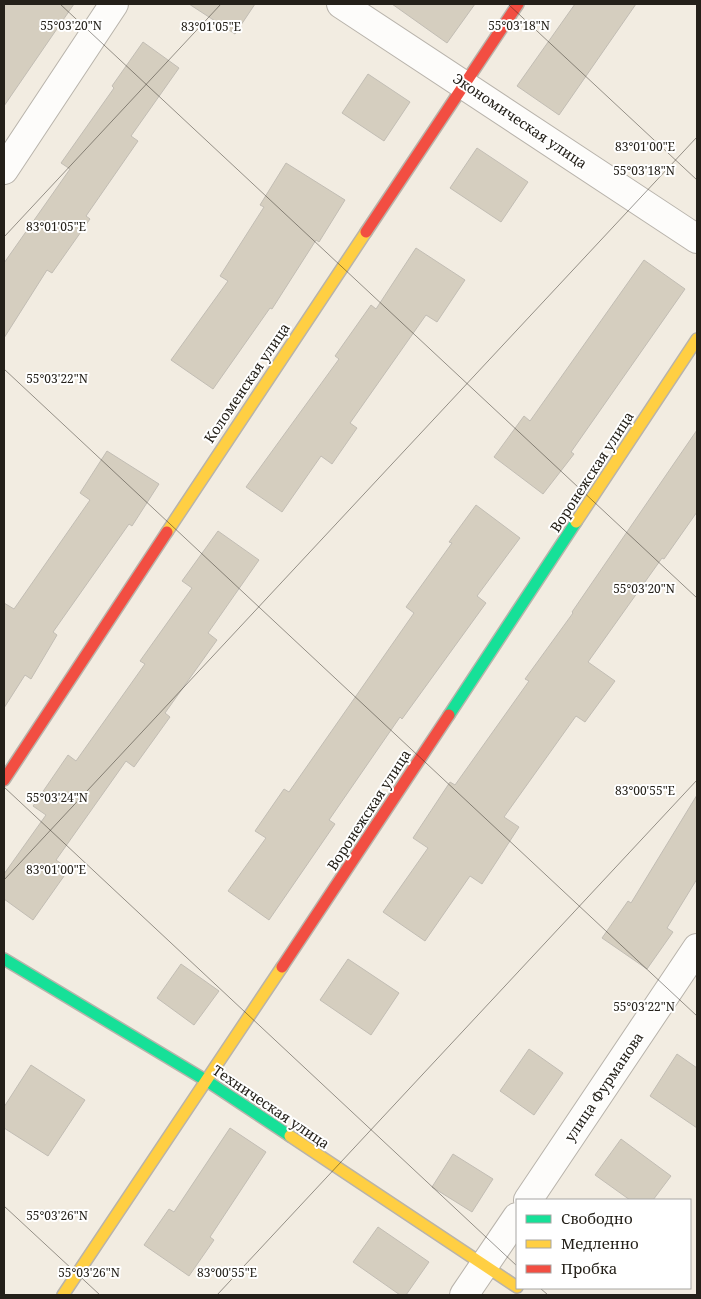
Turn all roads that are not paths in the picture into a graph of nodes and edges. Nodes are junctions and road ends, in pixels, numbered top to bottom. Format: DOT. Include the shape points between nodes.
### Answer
graph roads {
  1 [pos="114,4"];
  2 [pos="341,4"];
  3 [pos="518,4"];
  4 [pos="464,84"];
  5 [pos="4,170"];
  6 [pos="697,239"];
  7 [pos="697,339"];
  8 [pos="4,780"];
  9 [pos="697,948"];
  10 [pos="4,959"];
  11 [pos="207,1082"];
  12 [pos="529,1199"];
  13 [pos="516,1218"];
  14 [pos="485,1265"];
  15 [pos="516,1286"];
  16 [pos="63,1295"];
  17 [pos="464,1295"];
  1 -- 5 [label="street"];
  2 -- 4 [label="street, Экономическая улица"];
  3 -- 4 [label="street, Коломенская улица"];
  4 -- 6 [label="street, Экономическая улица"];
  4 -- 8 [label="street, Коломенская улица"];
  7 -- 11 [label="street, Воронежская улица"];
  9 -- 12 [label="street, улица Фурманова"];
  10 -- 11 [label="street, Техническая улица"];
  11 -- 14 [label="street, Техническая улица"];
  11 -- 16 [label="street, Воронежская улица"];
  13 -- 14 [label="street"];
  14 -- 15 [label="street, Техническая улица"];
  14 -- 17 [label="street"];
}
